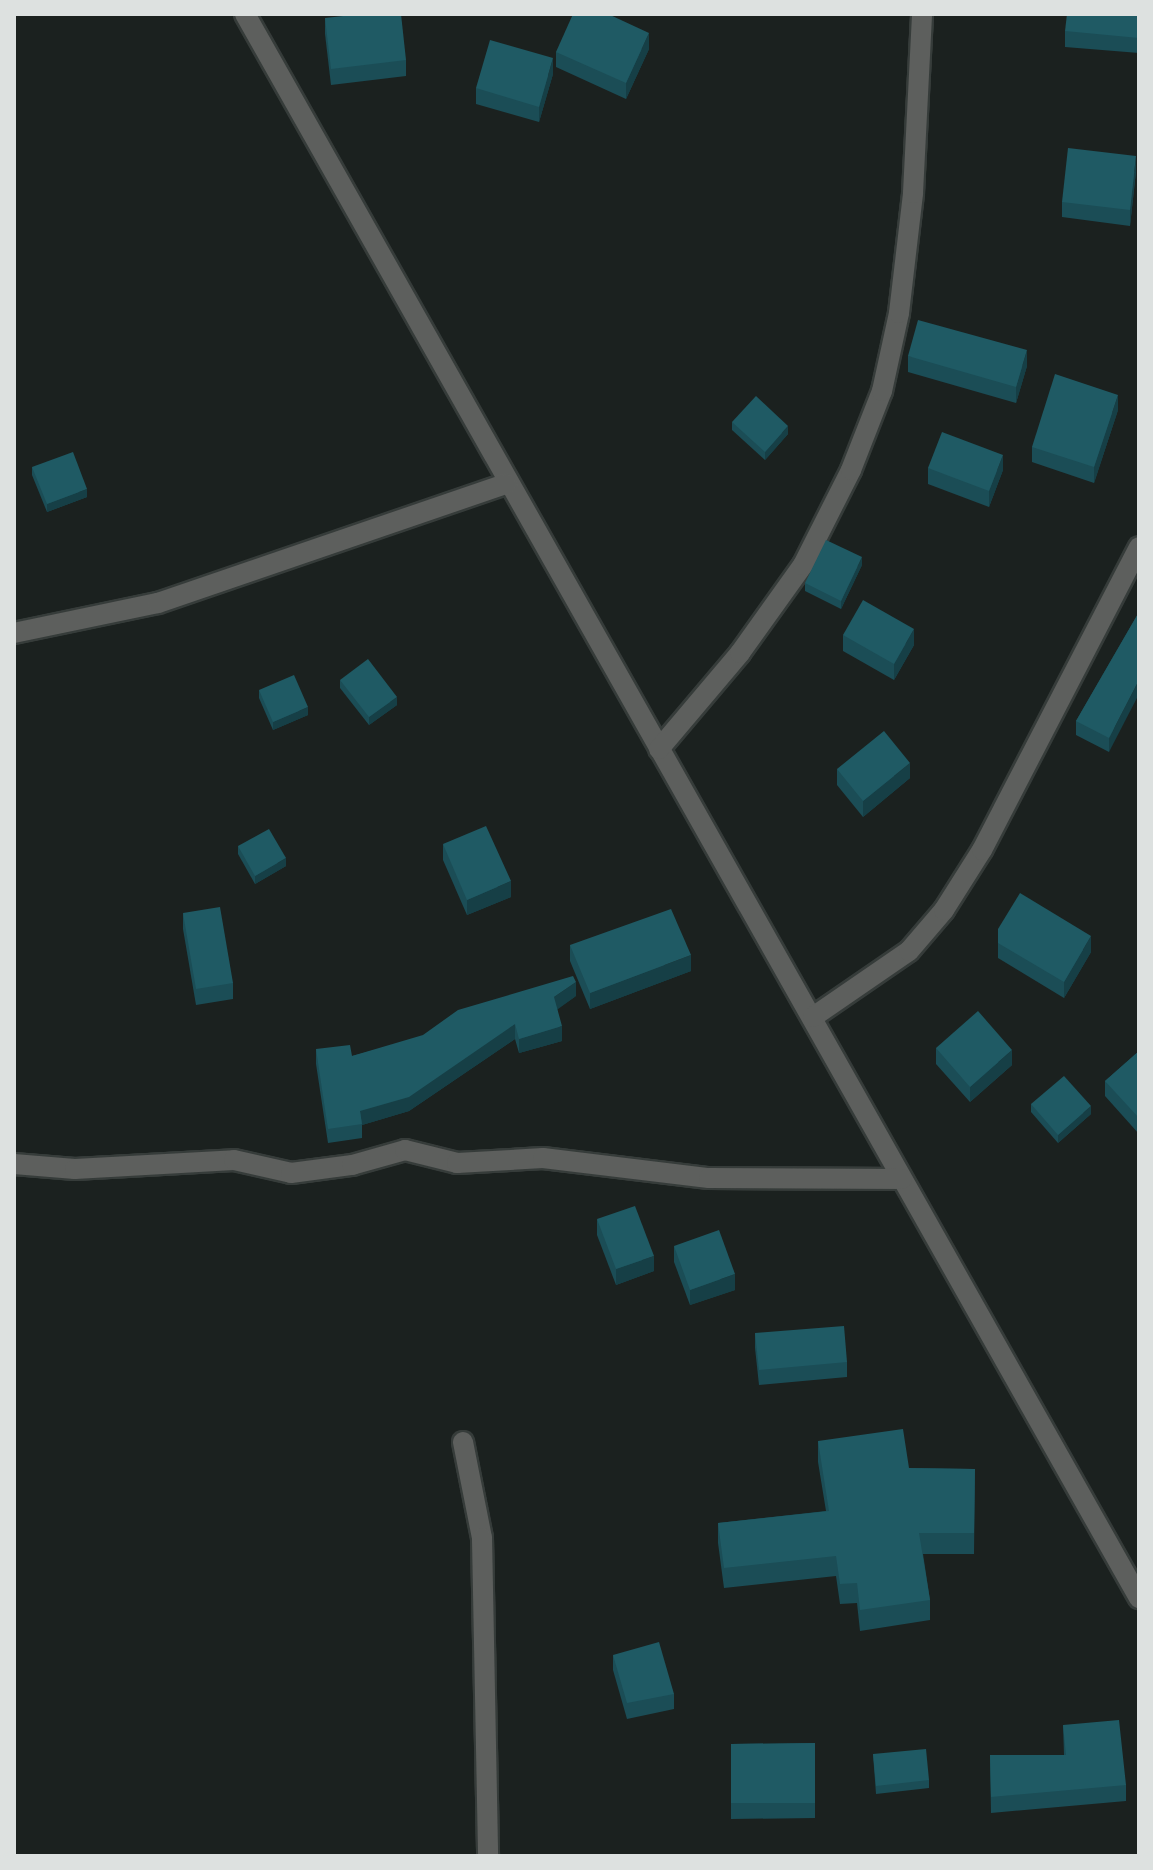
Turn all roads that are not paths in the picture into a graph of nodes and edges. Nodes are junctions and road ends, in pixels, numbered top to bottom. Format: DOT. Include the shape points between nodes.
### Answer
graph roads {
  1 [pos="245,14"];
  2 [pos="922,14"];
  3 [pos="506,484"];
  4 [pos="1139,547"];
  5 [pos="14,633"];
  6 [pos="659,749"];
  7 [pos="813,1017"];
  8 [pos="14,1164"];
  9 [pos="902,1179"];
  10 [pos="463,1442"];
  11 [pos="1139,1598"];
  12 [pos="488,1856"];
  1 -- 3 [label="street"];
  2 -- 6 [label="street" via="913,193 899,313 882,391 851,470 803,565 740,653"];
  3 -- 5 [label="street" via="158,603"];
  3 -- 6 [label="street"];
  4 -- 7 [label="street" via="982,850 944,910 909,951"];
  6 -- 7 [label="street"];
  7 -- 9 [label="street"];
  8 -- 9 [label="street" via="75,1169 234,1160 291,1173 352,1165 405,1150 457,1163 543,1158 709,1178"];
  9 -- 11 [label="street"];
  10 -- 12 [label="street" via="482,1538"];
}
